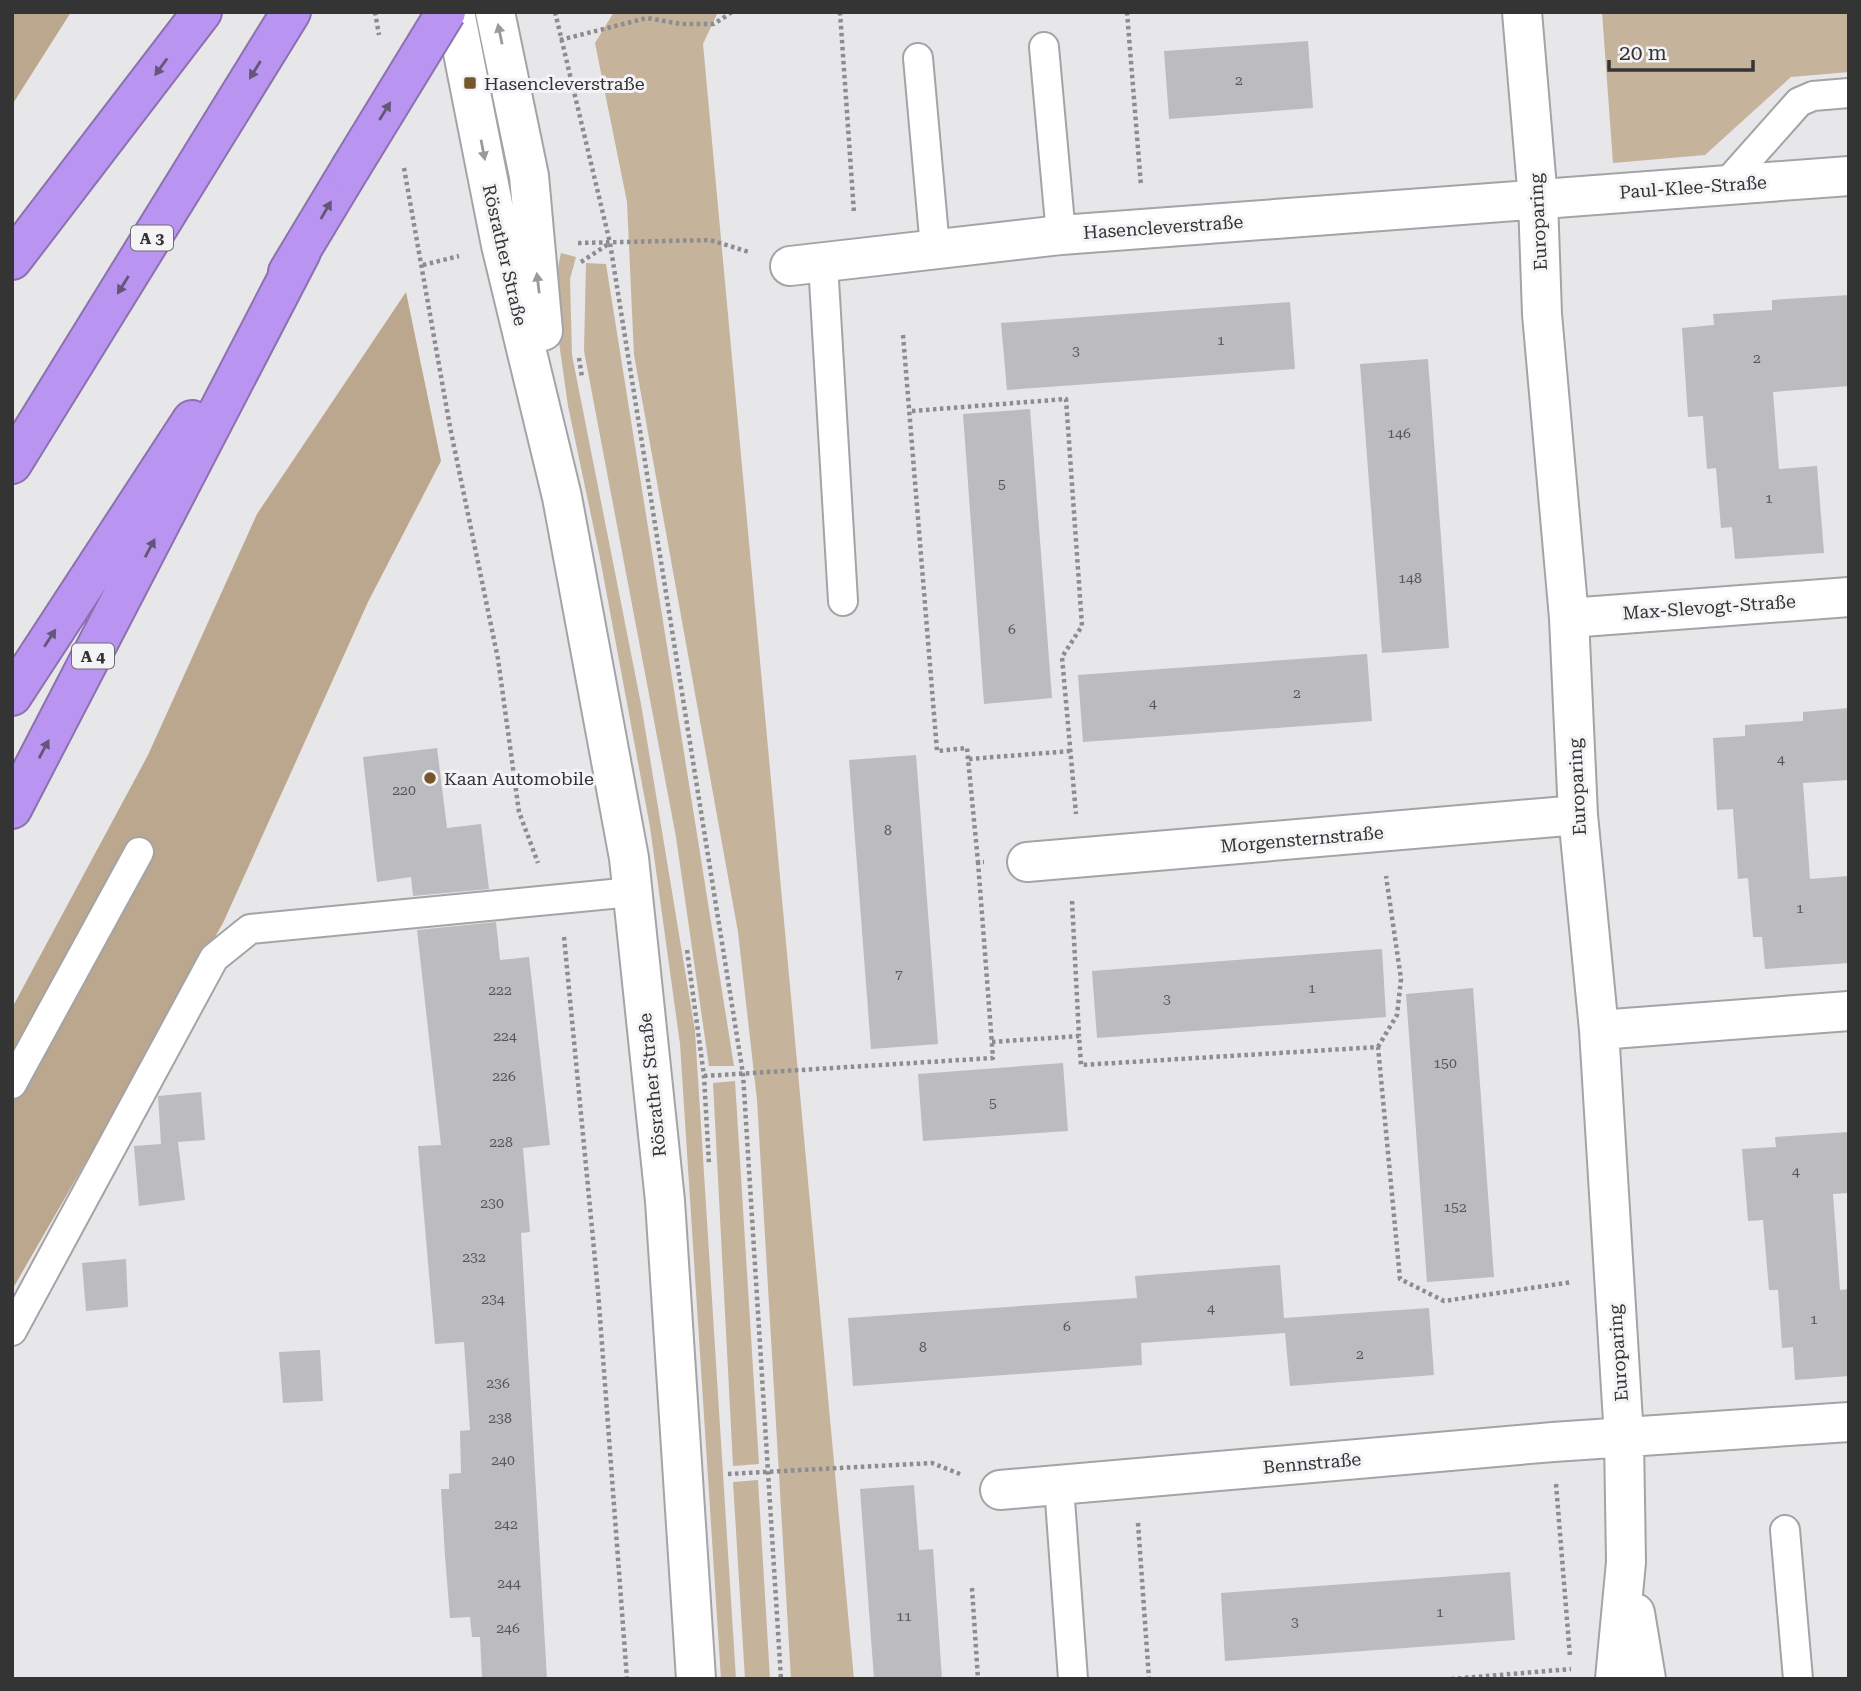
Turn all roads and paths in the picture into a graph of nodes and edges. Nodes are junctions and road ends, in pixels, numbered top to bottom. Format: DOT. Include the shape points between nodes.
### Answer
graph roads {
  1 [pos="202,12"];
  2 [pos="291,12"];
  3 [pos="375,12"];
  4 [pos="446,12"];
  5 [pos="454,12"];
  6 [pos="495,12"];
  7 [pos="555,12"];
  8 [pos="732,12"];
  9 [pos="840,12"];
  10 [pos="1127,12"];
  11 [pos="1522,12"];
  12 [pos="380,39"];
  13 [pos="560,40"];
  14 [pos="1044,47"];
  15 [pos="918,58"];
  16 [pos="1849,93"];
  17 [pos="402,159"];
  18 [pos="1849,176"];
  19 [pos="1727,184"];
  20 [pos="1538,200"];
  21 [pos="1144,228"];
  22 [pos="1061,234"];
  23 [pos="610,243"];
  24 [pos="517,244"];
  25 [pos="935,248"];
  26 [pos="301,252"];
  27 [pos="12,260"];
  28 [pos="824,263"];
  29 [pos="423,265"];
  30 [pos="903,335"];
  31 [pos="912,411"];
  32 [pos="12,464"];
  33 [pos="1849,597"];
  34 [pos="843,601"];
  35 [pos="1569,618"];
  36 [pos="12,696"];
  37 [pos="1071,751"];
  38 [pos="969,758"];
  39 [pos="12,809"];
  40 [pos="1578,816"];
  41 [pos="1380,832"];
  42 [pos="139,852"];
  43 [pos="1075,858"];
  44 [pos="978,862"];
  45 [pos="1027,862"];
  46 [pos="632,892"];
  47 [pos="552,900"];
  48 [pos="1849,1012"];
  49 [pos="1599,1030"];
  50 [pos="1079,1036"];
  51 [pos="992,1042"];
  52 [pos="1378,1047"];
  53 [pos="743,1074"];
  54 [pos="704,1076"];
  55 [pos="12,1084"];
  56 [pos="1613,1276"];
  57 [pos="12,1331"];
  58 [pos="1849,1422"];
  59 [pos="1624,1438"];
  60 [pos="1553,1442"];
  61 [pos="768,1472"];
  62 [pos="728,1474"];
  63 [pos="1135,1479"];
  64 [pos="1059,1486"];
  65 [pos="1000,1490"];
  66 [pos="1784,1530"];
  67 [pos="1626,1562"];
  68 [pos="972,1588"];
  69 [pos="627,1679"];
  70 [pos="696,1679"];
  71 [pos="781,1679"];
  72 [pos="978,1679"];
  73 [pos="1073,1679"];
  74 [pos="1149,1679"];
  75 [pos="1451,1679"];
  76 [pos="1615,1679"];
  77 [pos="1646,1679"];
  78 [pos="1798,1679"];
  1 -- 27 [label="highway, one-way"];
  2 -- 32 [label="highway, A 3, one-way"];
  3 -- 12 [label="path"];
  26 -- 4 [label="highway, one-way, bridge"];
  5 -- 24 [label="street, Rösrather Straße, one-way"];
  24 -- 6 [label="street, Rösrather Straße, one-way" via="529,176"];
  7 -- 13 [label="path"];
  8 -- 13 [label="path" via="714,24 648,18"];
  9 -- 28 [label="path"];
  10 -- 21 [label="path"];
  11 -- 20 [label="street, Europaring"];
  13 -- 23 [label="path"];
  14 -- 22 [label="lane"];
  15 -- 25 [label="lane"];
  16 -- 19 [label="lane" via="1799,102"];
  17 -- 29 [label="path"];
  18 -- 19 [label="street, Paul-Klee-Straße"];
  19 -- 20 [label="street, Paul-Klee-Straße"];
  20 -- 21 [label="street, Hasencleverstraße"];
  20 -- 35 [label="street, Europaring" via="1542,314"];
  21 -- 22 [label="street, Hasencleverstraße"];
  22 -- 25 [label="street, Hasencleverstraße"];
  23 -- 24 [label="path"];
  23 -- 28 [label="path" via="710,240"];
  23 -- 53 [label="path"];
  24 -- 29 [label="path"];
  24 -- 46 [label="street, Rösrather Straße"];
  25 -- 28 [label="street, Hasencleverstraße"];
  36 -- 26 [label="highway, one-way"];
  39 -- 26 [label="highway, A 4, one-way"];
  28 -- 34 [label="lane"];
  29 -- 47 [label="path" via="450,427 498,659 519,812"];
  30 -- 31 [label="path"];
  31 -- 37 [label="path" via="1066,399 1082,626 1062,657"];
  31 -- 38 [label="path" via="937,751 967,748"];
  33 -- 35 [label="street, Max-Slevogt-Straße"];
  35 -- 40 [label="street, Europaring"];
  37 -- 38 [label="path"];
  37 -- 43 [label="path"];
  38 -- 44 [label="path"];
  40 -- 41 [label="street, Morgensternstraße"];
  40 -- 49 [label="street, Europaring"];
  41 -- 43 [label="street, Morgensternstraße"];
  41 -- 52 [label="path" via="1401,979 1397,1015"];
  42 -- 55 [label="lane"];
  43 -- 45 [label="street, Morgensternstraße"];
  43 -- 50 [label="path"];
  44 -- 45 [label="path"];
  44 -- 51 [label="path"];
  46 -- 47 [label="lane"];
  46 -- 70 [label="street, Rösrather Straße" via="664,1201"];
  47 -- 57 [label="lane" via="250,929 214,958"];
  47 -- 69 [label="path" via="563,931 597,1277"];
  48 -- 49 [label="street"];
  49 -- 56 [label="street, Europaring"];
  50 -- 51 [label="path"];
  50 -- 52 [label="path" via="1081,1065"];
  51 -- 53 [label="path" via="993,1058"];
  52 -- 56 [label="path" via="1400,1279 1444,1301"];
  53 -- 54 [label="path"];
  53 -- 61 [label="path"];
  56 -- 59 [label="street, Europaring"];
  58 -- 59 [label="street, Bennstraße"];
  59 -- 60 [label="street, Bennstraße"];
  59 -- 67 [label="street, Europaring"];
  60 -- 63 [label="street, Bennstraße"];
  60 -- 75 [label="path" via="1571,1670"];
  61 -- 62 [label="path"];
  61 -- 65 [label="path" via="932,1463"];
  61 -- 71 [label="path"];
  63 -- 64 [label="street, Bennstraße"];
  63 -- 74 [label="path"];
  64 -- 65 [label="street, Bennstraße"];
  64 -- 73 [label="lane"];
  66 -- 78 [label="lane"];
  67 -- 76 [label="street, Europaring"];
  67 -- 77 [label="street, Europaring"];
  68 -- 72 [label="path"];
}
